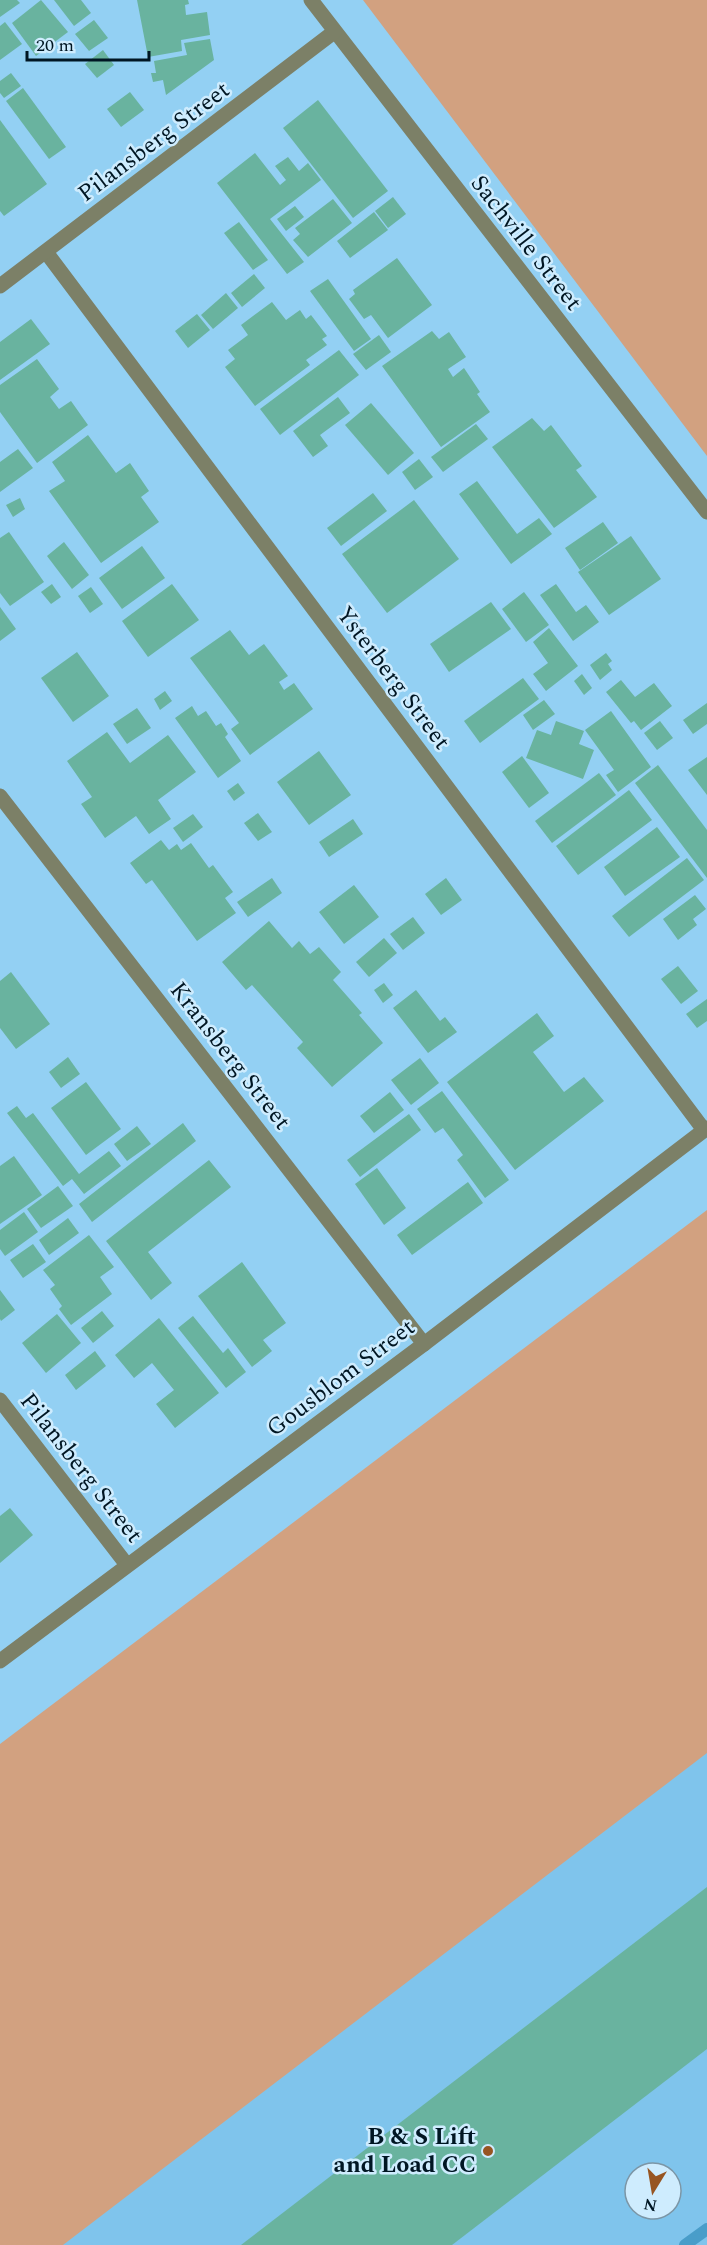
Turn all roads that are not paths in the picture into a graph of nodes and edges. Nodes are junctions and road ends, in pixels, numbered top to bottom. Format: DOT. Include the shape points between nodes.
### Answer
graph roads {
  1 [pos="311,0"];
  2 [pos="334,33"];
  3 [pos="46,252"];
  4 [pos="0,286"];
  5 [pos="707,512"];
  6 [pos="0,796"];
  7 [pos="706,1129"];
  8 [pos="424,1344"];
  9 [pos="0,1400"];
  10 [pos="127,1564"];
  11 [pos="0,1661"];
  1 -- 2 [label="street, Sachville Street"];
  2 -- 3 [label="street, Pilansberg Street"];
  2 -- 5 [label="street, Sachville Street"];
  3 -- 4 [label="street, Pilansberg Street"];
  3 -- 7 [label="street, Ysterberg Street"];
  6 -- 8 [label="street, Kransberg Street"];
  7 -- 8 [label="street, Gousblom Street"];
  8 -- 10 [label="street, Gousblom Street"];
  9 -- 10 [label="street, Pilansberg Street"];
  10 -- 11 [label="street, Gousblom Street"];
}
